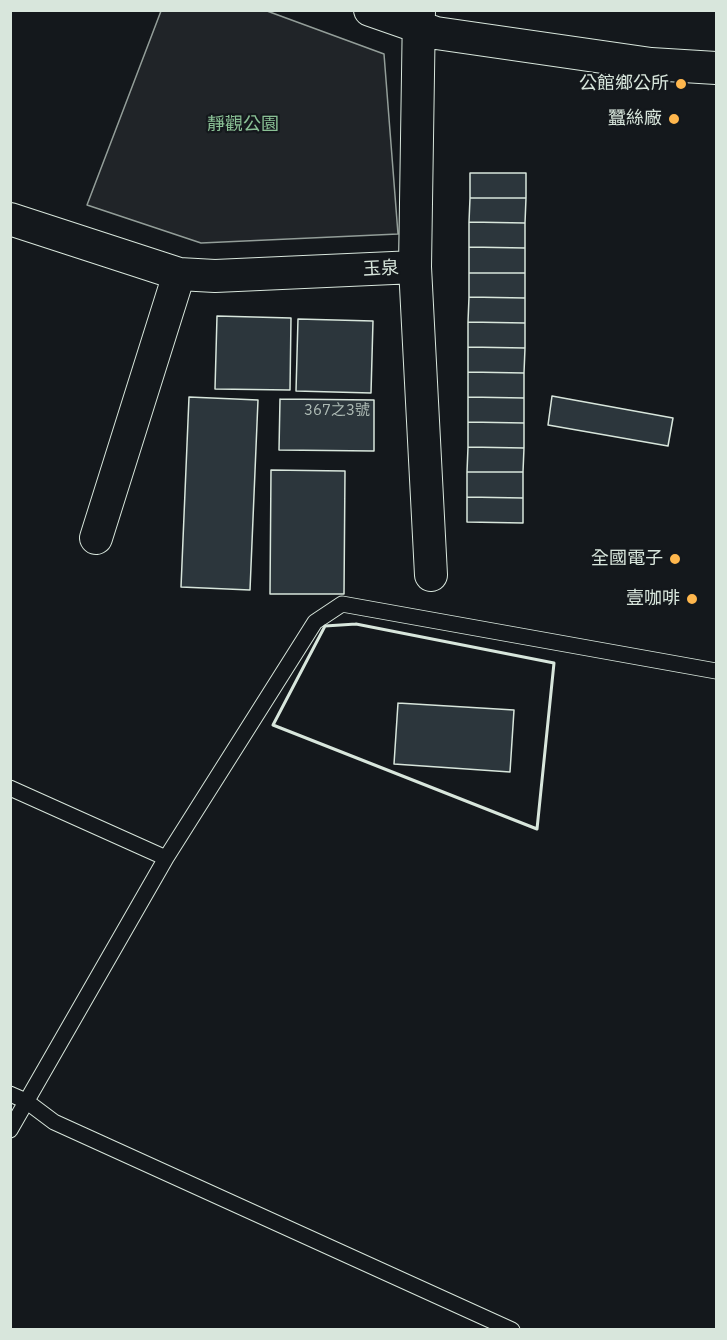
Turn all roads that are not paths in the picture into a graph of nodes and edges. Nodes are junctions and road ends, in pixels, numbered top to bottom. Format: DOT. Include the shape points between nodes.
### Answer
graph roads {
  1 [pos="370,10"];
  2 [pos="419,19"];
  3 [pos="717,68"];
  4 [pos="10,219"];
  5 [pos="415,267"];
  6 [pos="179,274"];
  7 [pos="96,538"];
  8 [pos="431,575"];
  9 [pos="717,672"];
  10 [pos="10,788"];
  11 [pos="166,858"];
  12 [pos="10,1094"];
  13 [pos="26,1101"];
  14 [pos="10,1130"];
  15 [pos="512,1329"];
  1 -- 2 [label="street"];
  2 -- 3 [label="street" via="436,33 651,64"];
  2 -- 5 [label="street, 玉泉"];
  4 -- 6 [label="street, 玉泉"];
  5 -- 6 [label="street, 玉泉" via="215,276"];
  5 -- 8 [label="street"];
  6 -- 7 [label="street"];
  9 -- 11 [label="lane" via="342,604 315,622"];
  10 -- 11 [label="lane"];
  11 -- 13 [label="lane"];
  12 -- 13 [label="lane"];
  13 -- 14 [label="lane"];
  13 -- 15 [label="lane" via="54,1122"];
}
